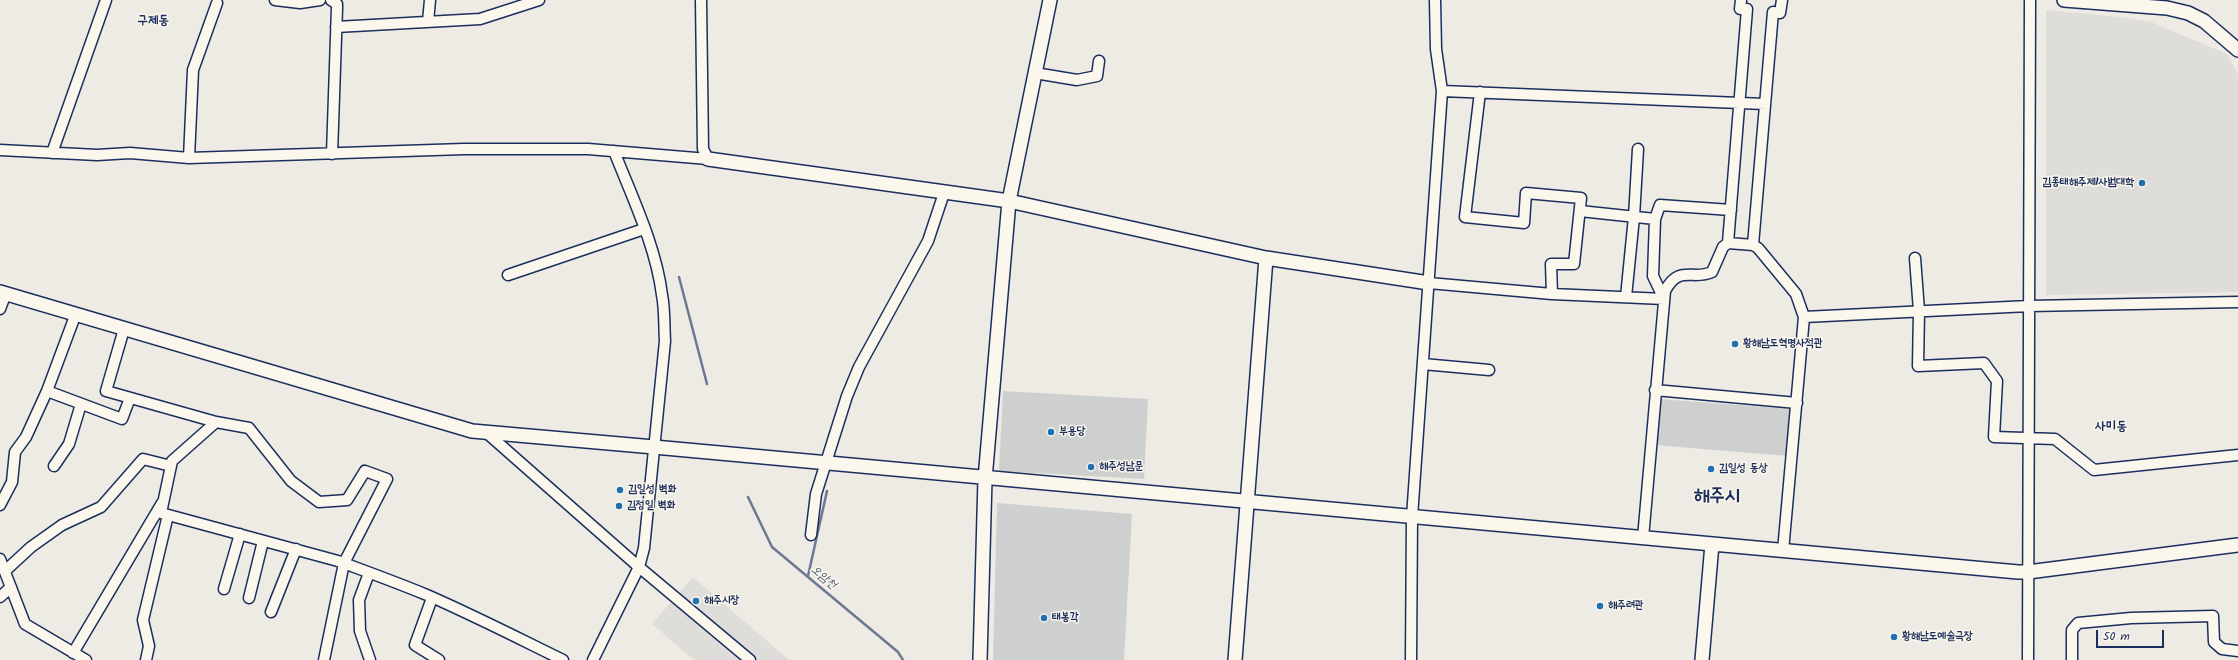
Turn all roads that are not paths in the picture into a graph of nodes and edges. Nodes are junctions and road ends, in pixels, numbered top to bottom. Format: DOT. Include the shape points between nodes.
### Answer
graph roads {
  1 [pos="106,0"];
  2 [pos="274,0"];
  3 [pos="320,0"];
  4 [pos="430,0"];
  5 [pos="540,0"];
  6 [pos="701,0"];
  7 [pos="1050,0"];
  8 [pos="1435,0"];
  9 [pos="1741,0"];
  10 [pos="1782,0"];
  11 [pos="2030,0"];
  12 [pos="2064,0"];
  13 [pos="335,1"];
  14 [pos="217,3"];
  15 [pos="428,22"];
  16 [pos="336,27"];
  17 [pos="2238,50"];
  18 [pos="1099,61"];
  19 [pos="1035,73"];
  20 [pos="1442,91"];
  21 [pos="1480,92"];
  22 [pos="1740,102"];
  23 [pos="1765,104"];
  24 [pos="1638,149"];
  25 [pos="0,150"];
  26 [pos="614,151"];
  27 [pos="52,153"];
  28 [pos="332,154"];
  29 [pos="189,158"];
  30 [pos="708,159"];
  31 [pos="944,193"];
  32 [pos="1009,201"];
  33 [pos="1731,210"];
  34 [pos="1580,211"];
  35 [pos="1634,217"];
  36 [pos="1655,219"];
  37 [pos="644,229"];
  38 [pos="1728,243"];
  39 [pos="1753,245"];
  40 [pos="1266,258"];
  41 [pos="1915,258"];
  42 [pos="508,275"];
  43 [pos="1429,283"];
  44 [pos="3,292"];
  45 [pos="1552,294"];
  46 [pos="1626,297"];
  47 [pos="1664,299"];
  48 [pos="2238,302"];
  49 [pos="2029,306"];
  50 [pos="0,308"];
  51 [pos="1919,311"];
  52 [pos="76,316"];
  53 [pos="1804,317"];
  54 [pos="124,329"];
  55 [pos="1423,364"];
  56 [pos="1489,370"];
  57 [pos="1655,390"];
  58 [pos="48,391"];
  59 [pos="130,398"];
  60 [pos="1797,403"];
  61 [pos="81,404"];
  62 [pos="216,422"];
  63 [pos="488,434"];
  64 [pos="2029,438"];
  65 [pos="654,447"];
  66 [pos="2238,455"];
  67 [pos="826,464"];
  68 [pos="54,466"];
  69 [pos="171,466"];
  70 [pos="985,479"];
  71 [pos="165,498"];
  72 [pos="1247,503"];
  73 [pos="0,505"];
  74 [pos="168,515"];
  75 [pos="1412,516"];
  76 [pos="240,534"];
  77 [pos="811,535"];
  78 [pos="1643,538"];
  79 [pos="263,541"];
  80 [pos="1712,544"];
  81 [pos="2238,544"];
  82 [pos="296,549"];
  83 [pos="1783,550"];
  84 [pos="0,559"];
  85 [pos="344,563"];
  86 [pos="639,567"];
  87 [pos="5,571"];
  88 [pos="2028,572"];
  89 [pos="369,573"];
  90 [pos="11,587"];
  91 [pos="224,589"];
  92 [pos="0,597"];
  93 [pos="249,598"];
  94 [pos="432,598"];
  95 [pos="272,612"];
  96 [pos="2238,651"];
  97 [pos="73,652"];
  98 [pos="86,660"];
  99 [pos="146,660"];
  100 [pos="324,660"];
  101 [pos="370,660"];
  102 [pos="439,660"];
  103 [pos="563,660"];
  104 [pos="593,660"];
  105 [pos="750,660"];
  106 [pos="980,660"];
  107 [pos="1235,660"];
  108 [pos="1411,660"];
  109 [pos="1702,660"];
  110 [pos="2028,660"];
  111 [pos="2072,660"];
  1 -- 27 [label="street"];
  2 -- 3 [label="street" via="300,3"];
  4 -- 15 [label="street"];
  5 -- 15 [label="street" via="480,19"];
  6 -- 30 [label="street" via="703,149"];
  7 -- 19 [label="main road"];
  8 -- 20 [label="street" via="1436,49"];
  9 -- 22 [label="street" via="1740,9 1747,9"];
  10 -- 23 [label="street" via="1780,13 1773,12"];
  11 -- 49 [label="street"];
  12 -- 17 [label="main road" via="2167,8 2188,13 2204,21"];
  13 -- 16 [label="street"];
  14 -- 29 [label="street" via="193,70"];
  15 -- 16 [label="street"];
  16 -- 28 [label="street"];
  18 -- 19 [label="street" via="1097,76 1077,80"];
  19 -- 32 [label="main road"];
  20 -- 21 [label="street"];
  20 -- 43 [label="street"];
  21 -- 22 [label="street"];
  21 -- 34 [label="street" via="1465,216 1524,223 1526,193 1581,198"];
  22 -- 23 [label="street"];
  22 -- 33 [label="street"];
  23 -- 39 [label="street"];
  24 -- 35 [label="street"];
  25 -- 27 [label="street"];
  26 -- 28 [label="street" via="517,148"];
  26 -- 30 [label="street"];
  26 -- 37 [label="street"];
  27 -- 29 [label="street" via="97,156 130,153"];
  28 -- 29 [label="street"];
  30 -- 31 [label="main road"];
  31 -- 32 [label="main road"];
  31 -- 67 [label="street" via="928,241 853,382"];
  32 -- 40 [label="main road"];
  32 -- 70 [label="main road"];
  33 -- 36 [label="street" via="1660,205"];
  33 -- 38 [label="street"];
  34 -- 35 [label="street"];
  34 -- 45 [label="street" via="1574,264 1551,264"];
  35 -- 36 [label="street"];
  35 -- 46 [label="street"];
  36 -- 47 [label="street" via="1653,276"];
  37 -- 42 [label="street"];
  37 -- 65 [label="street" via="658,271 664,315"];
  38 -- 39 [label="street"];
  38 -- 47 [label="street" via="1723,247 1712,272 1682,274 1669,284"];
  39 -- 53 [label="street" via="1763,252 1796,294"];
  40 -- 43 [label="main road"];
  40 -- 72 [label="main road"];
  41 -- 51 [label="street"];
  43 -- 45 [label="street"];
  43 -- 55 [label="street"];
  44 -- 50 [label="street"];
  44 -- 52 [label="main road"];
  45 -- 46 [label="street"];
  46 -- 47 [label="street"];
  47 -- 57 [label="street"];
  48 -- 49 [label="street"];
  49 -- 51 [label="street"];
  49 -- 64 [label="street"];
  51 -- 53 [label="street"];
  51 -- 64 [label="street" via="1918,366 1984,363 1997,380 1994,437"];
  52 -- 54 [label="main road"];
  52 -- 58 [label="street"];
  53 -- 60 [label="street"];
  54 -- 59 [label="street" via="106,391"];
  54 -- 63 [label="main road" via="472,432"];
  55 -- 56 [label="street"];
  55 -- 75 [label="street"];
  57 -- 60 [label="street"];
  57 -- 78 [label="street"];
  58 -- 61 [label="street"];
  58 -- 73 [label="street" via="26,438 16,452 12,482"];
  59 -- 61 [label="street" via="122,419"];
  59 -- 62 [label="street"];
  60 -- 83 [label="street"];
  61 -- 68 [label="street" via="68,444"];
  62 -- 69 [label="street" via="172,461"];
  62 -- 85 [label="street" via="250,428 291,481 318,502 347,500 365,471 387,479"];
  63 -- 65 [label="main road"];
  63 -- 86 [label="street"];
  64 -- 66 [label="street" via="2056,439 2094,470"];
  64 -- 88 [label="street"];
  65 -- 67 [label="main road"];
  65 -- 86 [label="street" via="644,548"];
  67 -- 70 [label="main road"];
  67 -- 77 [label="street" via="816,494"];
  69 -- 71 [label="street"];
  69 -- 87 [label="street" via="143,459 102,507 62,525 31,547"];
  70 -- 72 [label="main road"];
  70 -- 106 [label="main road"];
  71 -- 74 [label="street" via="161,513"];
  71 -- 97 [label="street"];
  72 -- 75 [label="main road"];
  72 -- 107 [label="main road"];
  74 -- 76 [label="street"];
  74 -- 99 [label="street" via="143,620 148,646"];
  75 -- 78 [label="main road"];
  75 -- 108 [label="street"];
  76 -- 79 [label="street"];
  76 -- 91 [label="street"];
  78 -- 80 [label="main road"];
  79 -- 82 [label="street"];
  79 -- 93 [label="street"];
  80 -- 83 [label="main road"];
  80 -- 109 [label="main road"];
  81 -- 88 [label="main road"];
  82 -- 85 [label="street"];
  82 -- 95 [label="street"];
  83 -- 88 [label="main road"];
  84 -- 87 [label="street"];
  85 -- 89 [label="street"];
  85 -- 100 [label="street"];
  86 -- 104 [label="street"];
  86 -- 105 [label="street"];
  87 -- 90 [label="street"];
  88 -- 110 [label="street"];
  89 -- 94 [label="street"];
  89 -- 101 [label="street" via="359,600 360,631"];
  90 -- 92 [label="street"];
  90 -- 97 [label="street" via="25,624"];
  94 -- 102 [label="street" via="415,645"];
  94 -- 103 [label="street"];
  96 -- 111 [label="street" via="2222,648 2214,642 2213,616 2131,618 2078,623 2072,630"];
  97 -- 98 [label="street"];
}
